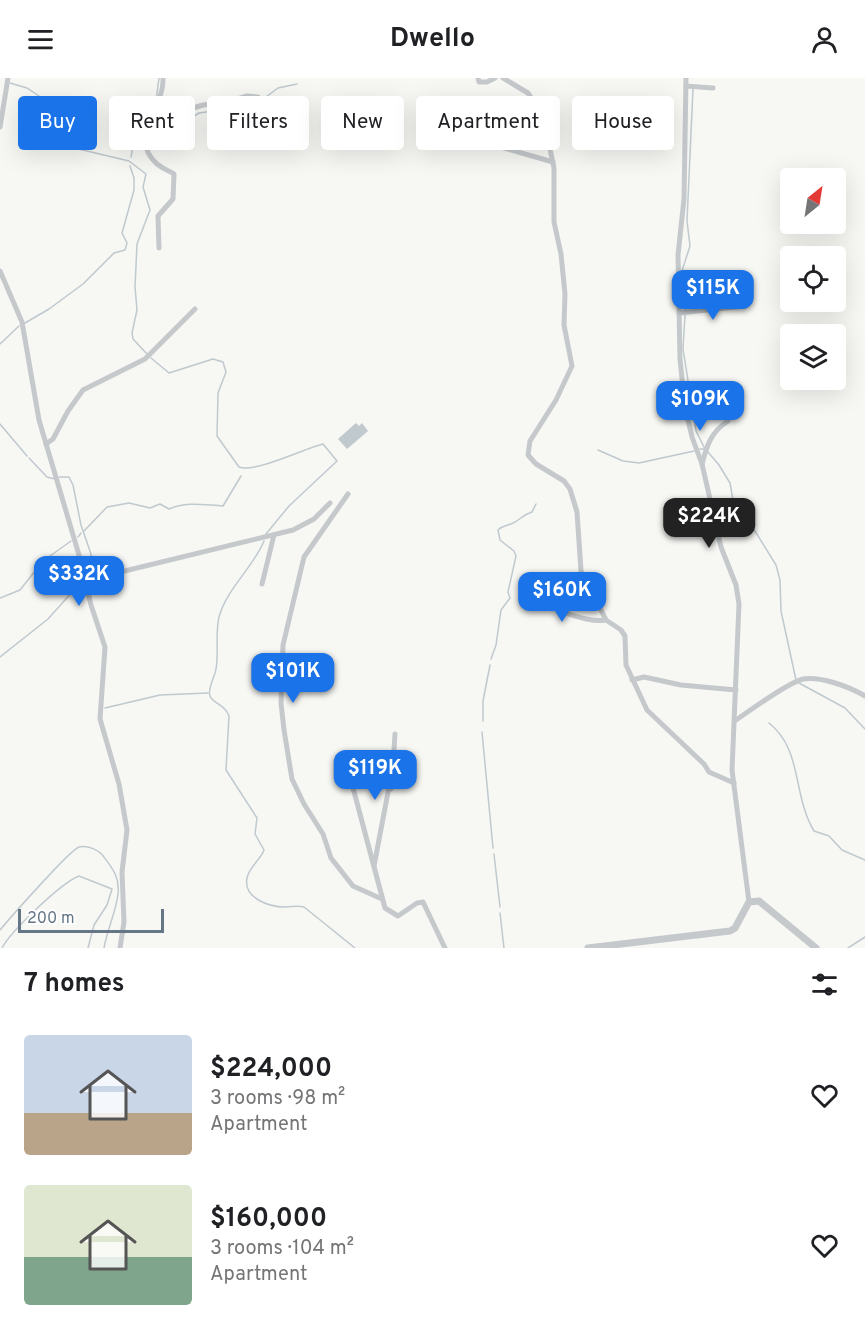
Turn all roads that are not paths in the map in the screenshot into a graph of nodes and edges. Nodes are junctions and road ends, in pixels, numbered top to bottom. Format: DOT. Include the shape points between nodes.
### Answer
graph roads {
  1 [pos="8,78"];
  2 [pos="163,78"];
  3 [pos="478,78"];
  4 [pos="495,78"];
  5 [pos="503,78"];
  6 [pos="686,78"];
  7 [pos="686,86"];
  8 [pos="713,87"];
  9 [pos="160,96"];
  10 [pos="0,127"];
  11 [pos="149,150"];
  12 [pos="511,150"];
  13 [pos="553,162"];
  14 [pos="159,248"];
  15 [pos="0,270"];
  16 [pos="745,306"];
  17 [pos="195,309"];
  18 [pos="679,313"];
  19 [pos="728,421"];
  20 [pos="46,444"];
  21 [pos="702,464"];
  22 [pos="348,494"];
  23 [pos="330,503"];
  24 [pos="274,535"];
  25 [pos="86,584"];
  26 [pos="262,584"];
  27 [pos="523,594"];
  28 [pos="606,620"];
  29 [pos="632,680"];
  30 [pos="736,690"];
  31 [pos="865,696"];
  32 [pos="735,720"];
  33 [pos="395,734"];
  34 [pos="406,759"];
  35 [pos="352,783"];
  36 [pos="734,783"];
  37 [pos="388,796"];
  38 [pos="373,869"];
  39 [pos="382,899"];
  40 [pos="749,902"];
  41 [pos="120,948"];
  42 [pos="445,948"];
  43 [pos="588,948"];
  44 [pos="816,948"];
  1 -- 10 [label="street"];
  2 -- 9 [label="street"];
  3 -- 4 [label="street" via="483,83"];
  5 -- 13 [label="street" via="528,93 543,116"];
  6 -- 7 [label="street"];
  7 -- 8 [label="street"];
  7 -- 18 [label="street"];
  11 -- 14 [label="street" via="153,159 174,174 173,199 159,213"];
  12 -- 13 [label="street"];
  13 -- 28 [label="street" via="554,222 572,366 530,441 528,454 536,464 564,480 570,489 578,512 581,571"];
  15 -- 20 [label="street" via="22,322"];
  16 -- 18 [label="street"];
  17 -- 20 [label="street" via="145,359 83,390"];
  18 -- 21 [label="street" via="686,408"];
  19 -- 21 [label="street" via="710,437"];
  20 -- 25 [label="street"];
  21 -- 30 [label="street" via="739,604"];
  22 -- 39 [label="street" via="304,556 283,645 281,703 292,779 323,834 331,858 353,886"];
  23 -- 24 [label="street" via="307,524"];
  24 -- 25 [label="street" via="100,577"];
  24 -- 26 [label="street"];
  25 -- 41 [label="street" via="105,647 100,719 119,784 127,830"];
  27 -- 28 [label="street" via="580,616"];
  28 -- 29 [label="street" via="625,636 626,665"];
  29 -- 30 [label="street" via="644,677"];
  29 -- 36 [label="street" via="647,710 709,772"];
  30 -- 32 [label="street"];
  31 -- 32 [label="street" via="819,680 801,680"];
  32 -- 36 [label="street"];
  33 -- 37 [label="street"];
  34 -- 37 [label="street"];
  35 -- 38 [label="street"];
  36 -- 40 [label="street"];
  37 -- 38 [label="street"];
  38 -- 39 [label="street"];
  39 -- 42 [label="street" via="388,911 398,916 423,902"];
  40 -- 43 [label="street" via="730,931"];
  40 -- 44 [label="street" via="759,901"];
}
